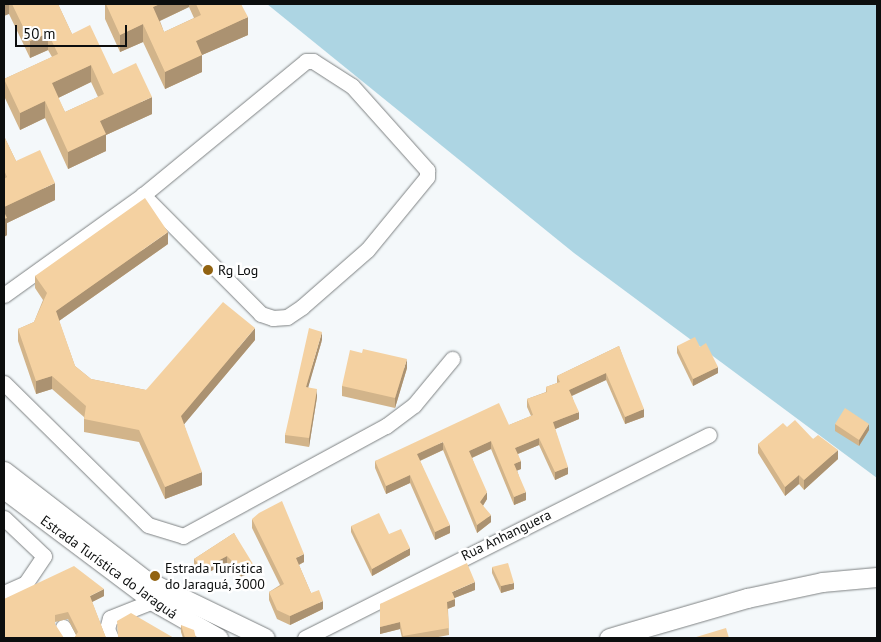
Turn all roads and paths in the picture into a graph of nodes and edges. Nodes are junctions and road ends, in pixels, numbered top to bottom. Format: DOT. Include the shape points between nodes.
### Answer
graph roads {
  1 [pos="144,196"];
  2 [pos="4,296"];
  3 [pos="452,359"];
  4 [pos="4,383"];
  5 [pos="709,435"];
  6 [pos="4,471"];
  7 [pos="4,489"];
  8 [pos="4,518"];
  9 [pos="877,577"];
  10 [pos="4,594"];
  11 [pos="153,602"];
  12 [pos="252,637"];
  13 [pos="111,638"];
  14 [pos="218,638"];
  15 [pos="305,638"];
  16 [pos="609,638"];
  1 -- 1 [label="street" via="261,314 273,318 287,317 367,250 427,177 427,170 352,86 308,61"];
  1 -- 2 [label="street"];
  3 -- 4 [label="street" via="414,405 386,426 183,536 148,525"];
  5 -- 15 [label="street, Rua Anhanguera"];
  6 -- 12 [label="main road, Estrada Turística do Jaraguá" via="145,580"];
  7 -- 11 [label="main road, Estrada Turística do Jaraguá"];
  8 -- 10 [label="street" via="44,556 26,583"];
  9 -- 16 [label="main road" via="822,582 747,598"];
  11 -- 13 [label="street" via="110,618 107,629"];
  11 -- 14 [label="main road, Estrada Turística do Jaraguá"];
}
